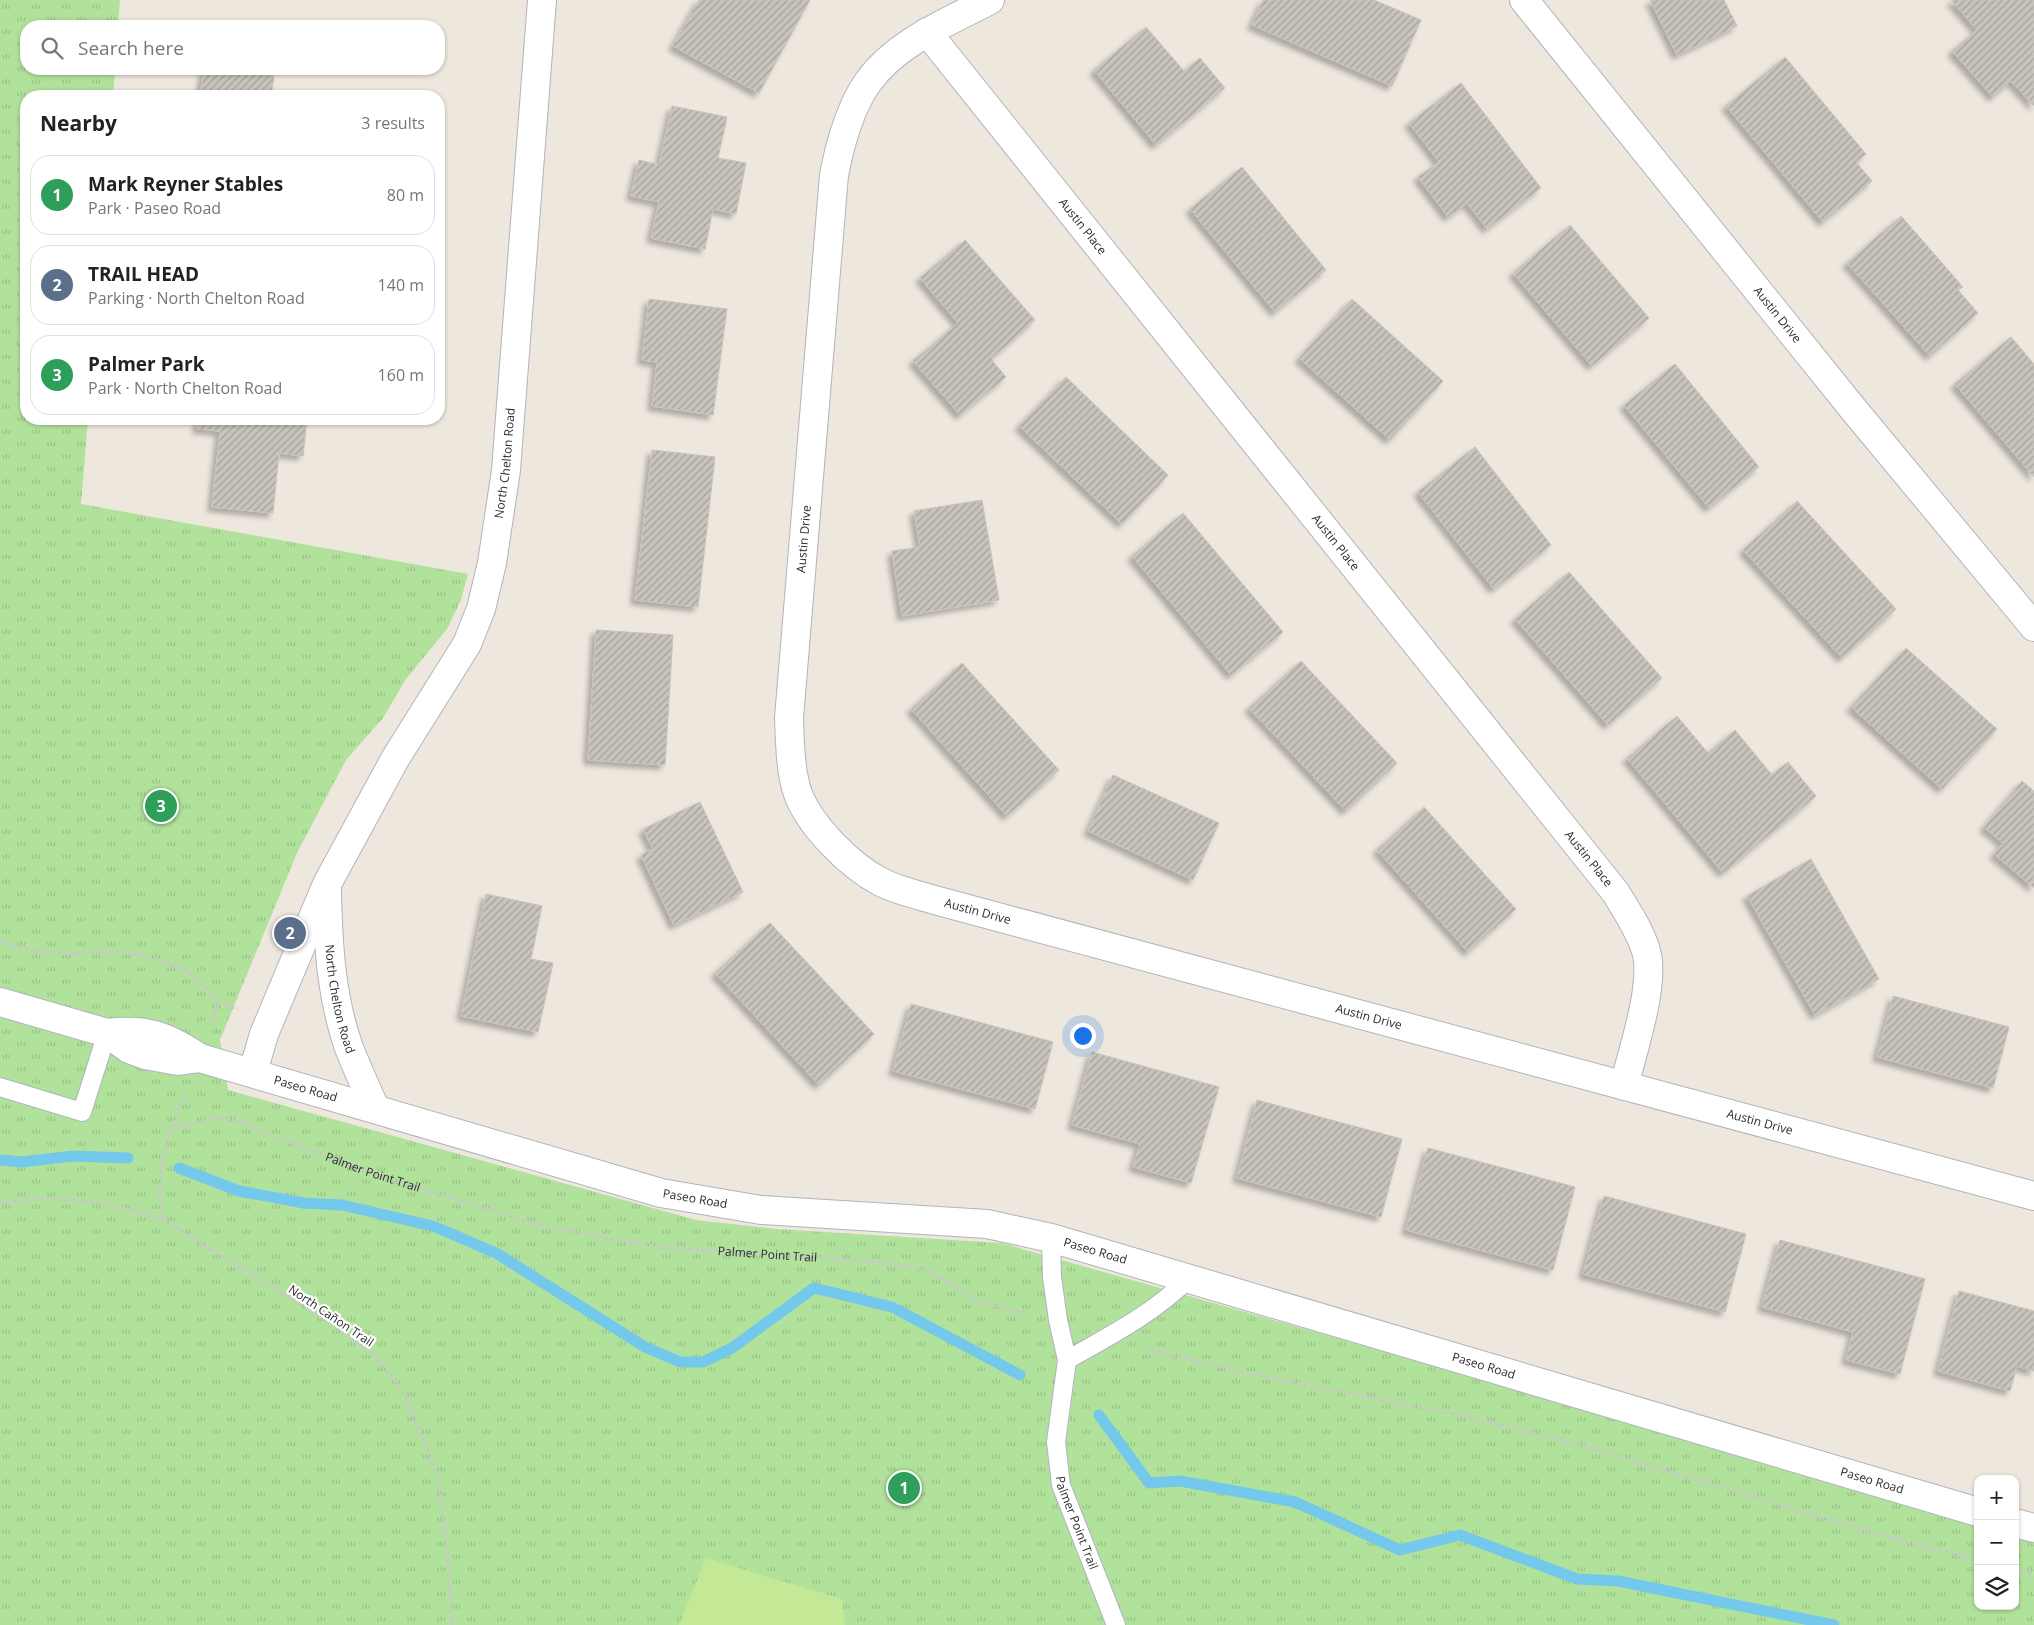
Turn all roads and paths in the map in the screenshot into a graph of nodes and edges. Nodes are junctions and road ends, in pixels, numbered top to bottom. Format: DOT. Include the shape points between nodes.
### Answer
graph roads {
  1 [pos="542,0"];
  2 [pos="990,0"];
  3 [pos="1524,0"];
  4 [pos="927,32"];
  5 [pos="2034,627"];
  6 [pos="327,884"];
  7 [pos="0,941"];
  8 [pos="0,1002"];
  9 [pos="107,1033"];
  10 [pos="200,1058"];
  11 [pos="253,1072"];
  12 [pos="1624,1086"];
  13 [pos="0,1087"];
  14 [pos="375,1108"];
  15 [pos="2034,1196"];
  16 [pos="0,1204"];
  17 [pos="161,1219"];
  18 [pos="1051,1238"];
  19 [pos="1189,1278"];
  20 [pos="1058,1320"];
  21 [pos="1106,1338"];
  22 [pos="1067,1360"];
  23 [pos="1974,1511"];
  24 [pos="2019,1524"];
  25 [pos="2034,1528"];
  26 [pos="1974,1559"];
  27 [pos="2019,1571"];
  28 [pos="2034,1575"];
  29 [pos="452,1625"];
  30 [pos="1116,1625"];
  1 -- 6 [label="street, North Chelton Road" via="506,470 492,563 481,609 467,644 395,759"];
  2 -- 4 [label="street, Austin Drive"];
  3 -- 5 [label="street, Austin Drive" via="1854,410"];
  4 -- 12 [label="street, Austin Place" via="1616,893 1646,953 1647,986"];
  4 -- 12 [label="street, Austin Drive" via="893,56 868,82 841,141 834,175 789,718 798,794 819,828 849,860 881,882 931,899"];
  6 -- 11 [label="street, North Chelton Road" via="264,1034"];
  6 -- 14 [label="street, North Chelton Road" via="330,964 339,1009 349,1046"];
  7 -- 10 [label="path" via="31,950 72,954 117,951 151,957 186,969 218,1004"];
  8 -- 9 [label="street, Paseo Road"];
  9 -- 10 [label="street, Paseo Road" via="129,1049 165,1060"];
  9 -- 13 [label="lane" via="82,1112"];
  10 -- 11 [label="street, Paseo Road"];
  11 -- 14 [label="street, Paseo Road"];
  12 -- 15 [label="street, Austin Drive"];
  14 -- 18 [label="street, Paseo Road" via="661,1193 761,1210 987,1224"];
  16 -- 17 [label="path, North Cañon Trail" via="41,1199 94,1203 140,1211"];
  17 -- 20 [label="path, Palmer Point Trail" via="159,1180 170,1130 218,1118 244,1122 368,1172 542,1226 659,1247 878,1262 927,1270 982,1302"];
  17 -- 29 [label="path, North Cañon Trail" via="326,1320 375,1356 404,1393 437,1472 447,1544"];
  18 -- 19 [label="street, Paseo Road"];
  18 -- 20 [label="lane"];
  19 -- 21 [label="lane" via="1148,1314"];
  19 -- 23 [label="street, Paseo Road"];
  20 -- 22 [label="lane, Palmer Point Trail"];
  21 -- 22 [label="lane"];
  21 -- 26 [label="path" via="1275,1379 1455,1414 1582,1446 1877,1534"];
  22 -- 30 [label="lane, Palmer Point Trail" via="1056,1442 1061,1485"];
  24 -- 25 [label="street"];
  27 -- 28 [label="path"];
}
